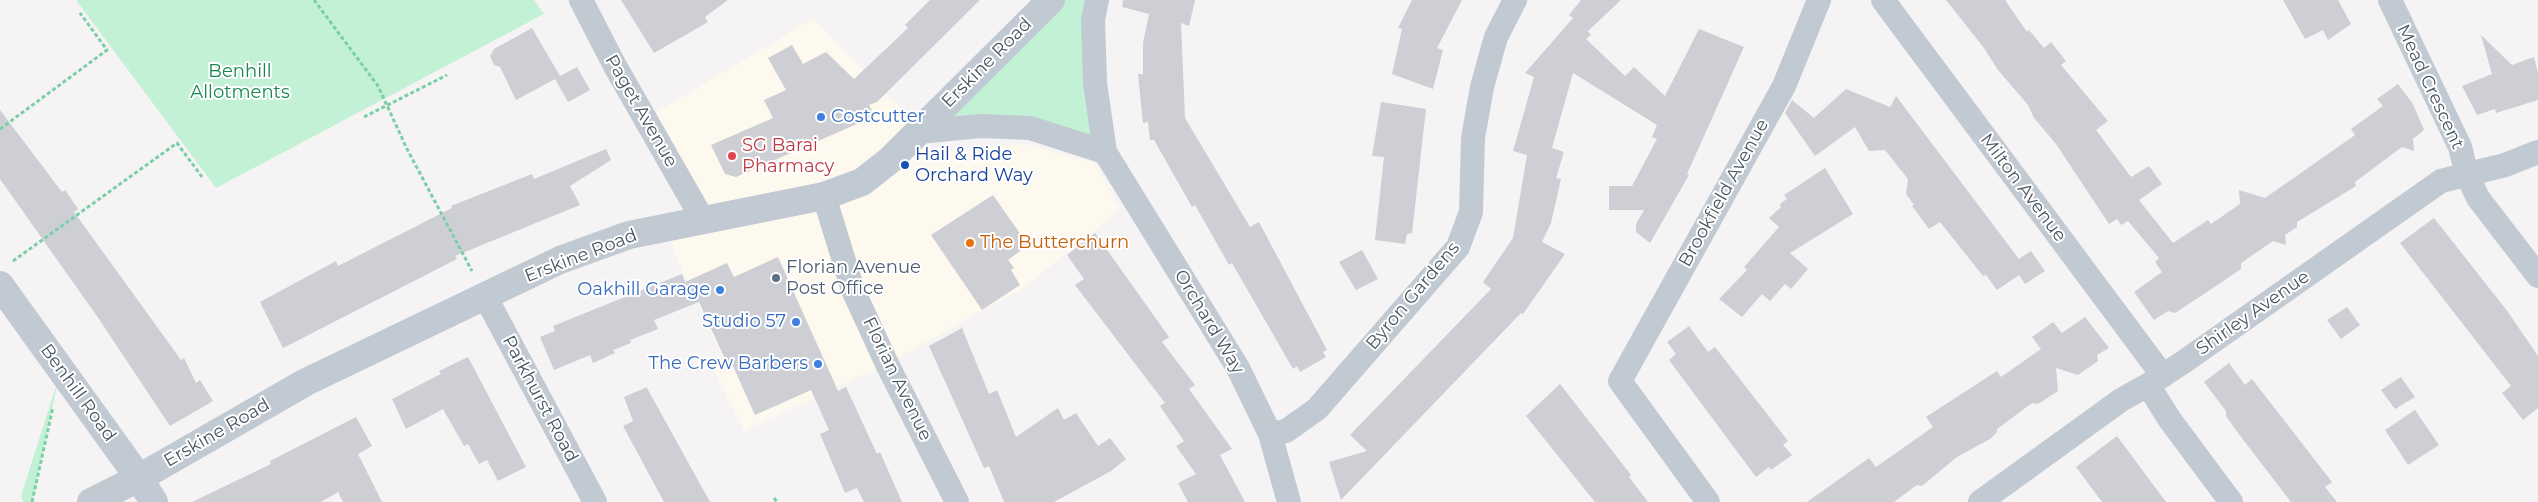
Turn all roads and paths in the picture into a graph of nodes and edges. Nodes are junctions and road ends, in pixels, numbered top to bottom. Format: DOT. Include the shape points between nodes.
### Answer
graph roads {
  1 [pos="314,0"];
  2 [pos="581,0"];
  3 [pos="1051,0"];
  4 [pos="1097,0"];
  5 [pos="1516,0"];
  6 [pos="1820,0"];
  7 [pos="1883,0"];
  8 [pos="2390,0"];
  9 [pos="80,13"];
  10 [pos="448,75"];
  11 [pos="387,104"];
  12 [pos="364,117"];
  13 [pos="0,129"];
  14 [pos="918,132"];
  15 [pos="1105,152"];
  16 [pos="2538,152"];
  17 [pos="2467,175"];
  18 [pos="202,177"];
  19 [pos="824,196"];
  20 [pos="704,220"];
  21 [pos="4,274"];
  22 [pos="2538,276"];
  23 [pos="485,296"];
  24 [pos="61,369"];
  25 [pos="2156,380"];
  26 [pos="1270,434"];
  27 [pos="139,478"];
  28 [pos="774,498"];
  29 [pos="32,502"];
  30 [pos="91,502"];
  31 [pos="154,502"];
  32 [pos="595,502"];
  33 [pos="777,502"];
  34 [pos="957,502"];
  35 [pos="1289,502"];
  36 [pos="1708,502"];
  37 [pos="1980,502"];
  38 [pos="2231,502"];
  1 -- 11 [label="path" via="378,86"];
  2 -- 20 [label="street, Paget Avenue" via="615,66"];
  3 -- 14 [label="street, Erskine Road"];
  4 -- 15 [label="street, Orchard Way" via="1093,20 1095,83"];
  5 -- 26 [label="street, Byron Gardens" via="1496,37 1482,87 1473,138 1471,212 1458,248 1317,409 1286,431"];
  6 -- 36 [label="street, Brookfield Avenue" via="1784,86 1620,380"];
  7 -- 25 [label="street, Milton Avenue"];
  8 -- 17 [label="street, Mead Crescent" via="2460,147"];
  9 -- 13 [label="path" via="107,50"];
  10 -- 11 [label="path"];
  11 -- 12 [label="path"];
  11 -- 23 [label="path"];
  14 -- 15 [label="street" via="980,126 1030,128"];
  14 -- 19 [label="street, Erskine Road" via="862,182"];
  15 -- 26 [label="street, Orchard Way" via="1238,368"];
  16 -- 17 [label="street, Shirley Avenue" via="2506,165"];
  17 -- 22 [label="street, Mead Crescent" via="2478,198"];
  17 -- 25 [label="street, Shirley Avenue" via="2441,181"];
  18 -- 21 [label="path" via="177,143"];
  19 -- 20 [label="street, Erskine Road"];
  19 -- 34 [label="street, Florian Avenue" via="854,290 887,364"];
  20 -- 23 [label="street, Erskine Road" via="629,235 560,260"];
  21 -- 24 [label="street, Benhill Road"];
  23 -- 27 [label="street, Erskine Road" via="306,382"];
  23 -- 32 [label="street, Parkhurst Road"];
  24 -- 27 [label="street, Benhill Road"];
  24 -- 29 [label="path"];
  25 -- 37 [label="street, Shirley Avenue" via="2121,400"];
  25 -- 38 [label="street, Milton Avenue" via="2170,420"];
  26 -- 35 [label="street, Orchard Way"];
  27 -- 30 [label="street, Erskine Road"];
  27 -- 31 [label="street, Benhill Road"];
  28 -- 33 [label="path"];
}
